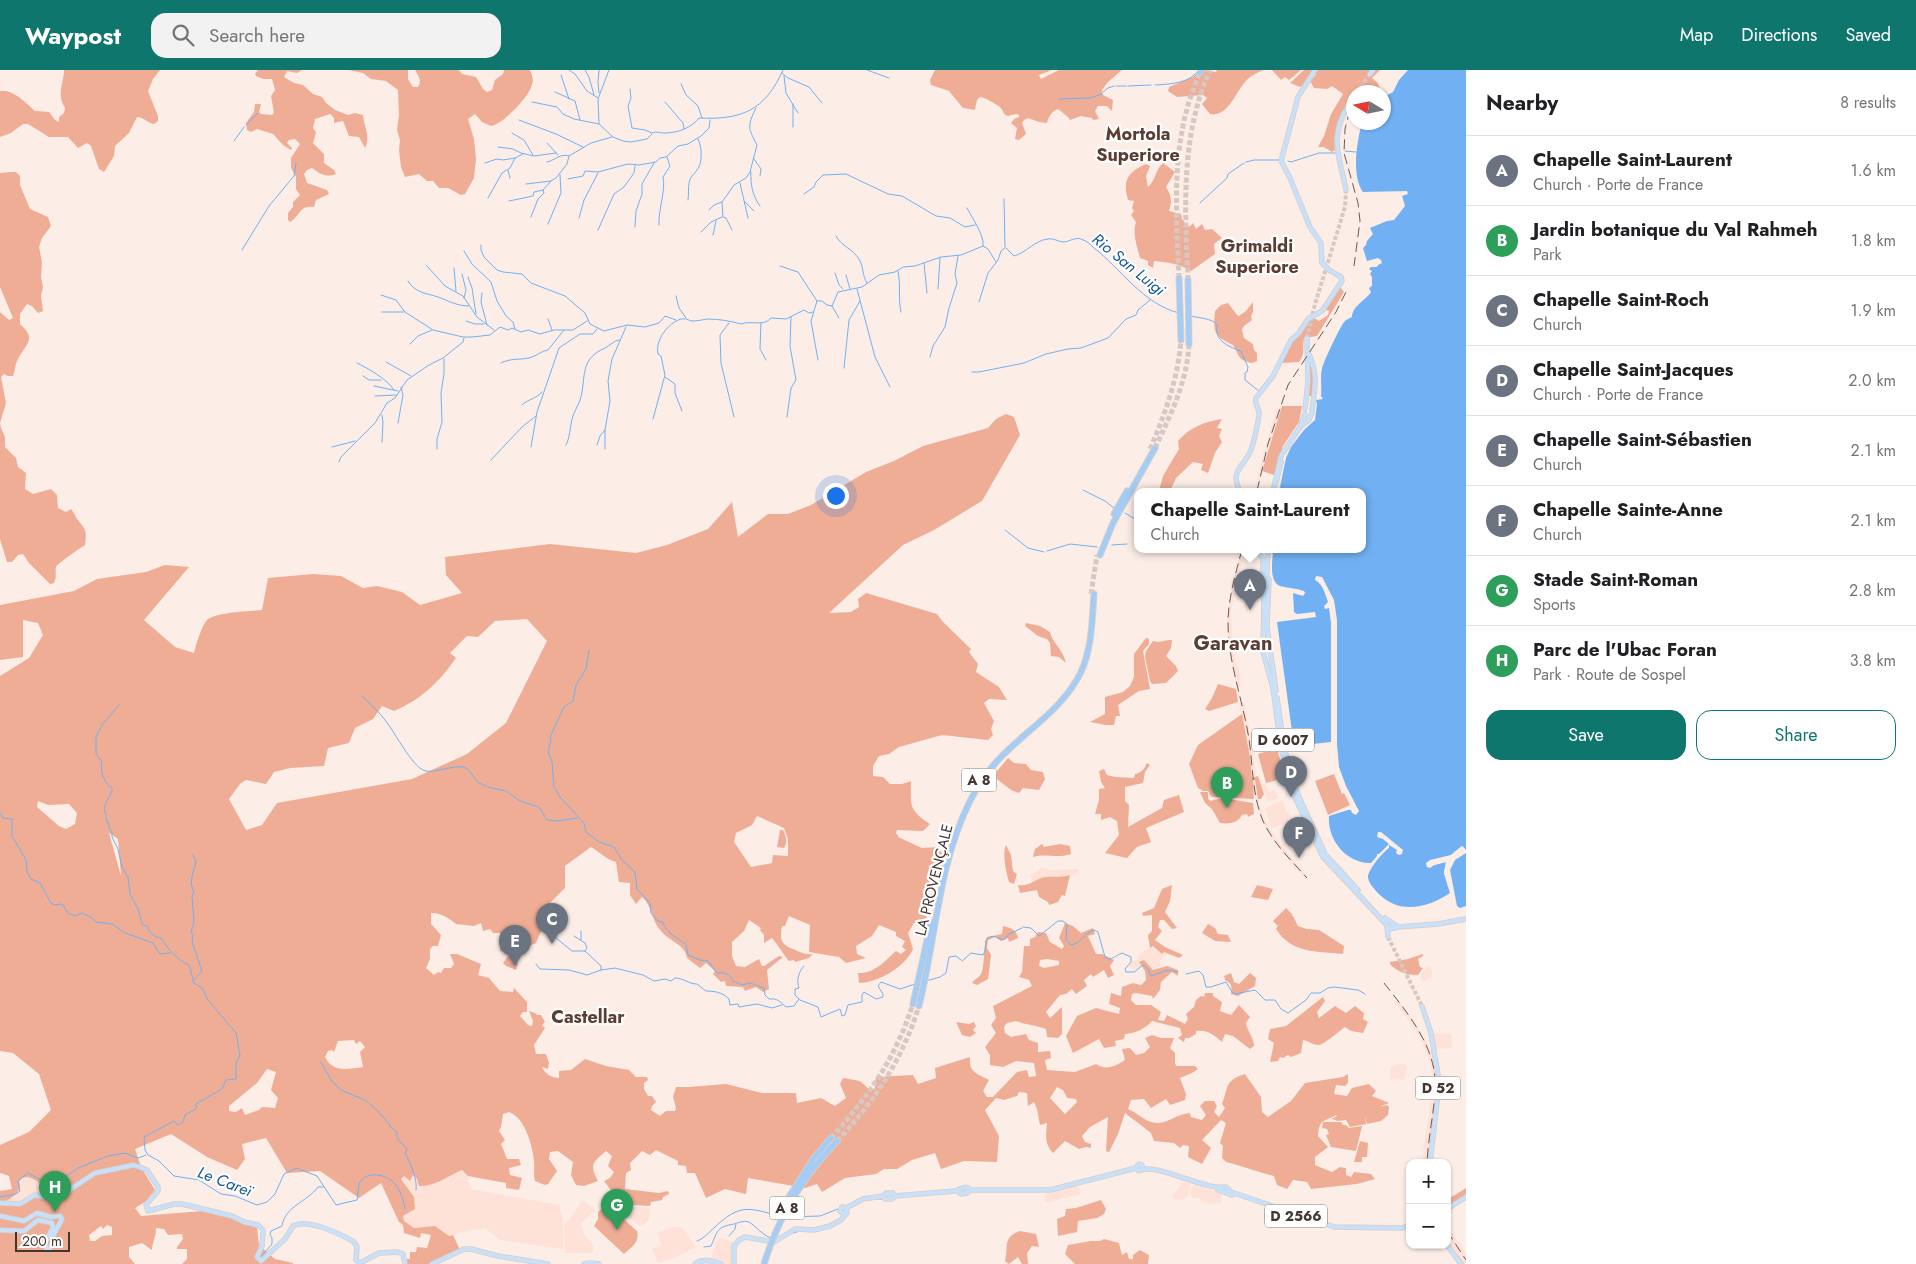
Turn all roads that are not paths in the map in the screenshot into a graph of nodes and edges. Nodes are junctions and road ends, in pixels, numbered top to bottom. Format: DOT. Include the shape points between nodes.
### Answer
graph roads {
  1 [pos="1315,70"];
  2 [pos="1373,70"];
  3 [pos="1370,74"];
  4 [pos="1346,109"];
  5 [pos="1346,190"];
  6 [pos="1179,278"];
  7 [pos="1188,280"];
  8 [pos="1307,338"];
  9 [pos="1181,340"];
  10 [pos="1189,344"];
  11 [pos="1306,348"];
  12 [pos="1307,362"];
  13 [pos="1313,362"];
  14 [pos="1306,394"];
  15 [pos="1313,405"];
  16 [pos="1306,406"];
  17 [pos="1300,427"];
  18 [pos="1152,448"];
  19 [pos="1238,488"];
  20 [pos="1273,488"];
  21 [pos="1259,553"];
  22 [pos="1268,553"];
  23 [pos="1099,555"];
  24 [pos="1268,591"];
  25 [pos="1092,594"];
  26 [pos="1263,649"];
  27 [pos="1270,649"];
  28 [pos="1264,655"];
  29 [pos="1271,655"];
  30 [pos="1466,919"];
  31 [pos="1389,927"];
  32 [pos="1388,937"];
  33 [pos="926,954"];
  34 [pos="912,1004"];
  35 [pos="919,1006"];
  36 [pos="1423,1008"];
  37 [pos="831,1138"];
  38 [pos="838,1141"];
  39 [pos="1430,1159"];
  40 [pos="1466,1198"];
  41 [pos="0,1203"];
  42 [pos="1451,1207"];
  43 [pos="0,1216"];
  44 [pos="1406,1227"];
  45 [pos="0,1230"];
  46 [pos="1450,1249"];
  47 [pos="711,1263"];
  48 [pos="405,1264"];
  49 [pos="432,1264"];
  50 [pos="548,1264"];
  51 [pos="584,1264"];
  52 [pos="599,1264"];
  53 [pos="696,1264"];
  54 [pos="721,1264"];
  55 [pos="733,1264"];
  56 [pos="762,1264"];
  57 [pos="1461,1264"];
  1 -- 19 [label="main road" via="1298,96 1281,161 1310,227 1321,243 1323,264 1342,281 1322,311 1308,319 1291,340 1273,376 1258,394 1255,401 1259,414 1250,451 1235,476"];
  2 -- 3 [label="main road"];
  4 -- 5 [label="main road" via="1338,130 1337,152"];
  6 -- 9 [label="highway"];
  7 -- 10 [label="highway"];
  8 -- 11 [label="main road"];
  11 -- 12 [label="main road"];
  11 -- 13 [label="main road"];
  12 -- 13 [label="main road"];
  12 -- 14 [label="main road"];
  13 -- 15 [label="main road" via="1316,381"];
  14 -- 15 [label="main road"];
  14 -- 16 [label="main road"];
  15 -- 16 [label="main road"];
  15 -- 17 [label="main road" via="1309,420"];
  16 -- 17 [label="main road"];
  17 -- 20 [label="main road" via="1282,455"];
  18 -- 23 [label="highway" via="1107,527"];
  21 -- 24 [label="main road, D 6007"];
  22 -- 24 [label="main road, D 6007"];
  24 -- 26 [label="main road, D 6007"];
  24 -- 27 [label="main road, D 6007"];
  25 -- 33 [label="highway, LA PROVENÇALE / A 8" via="1084,664 1038,723 1003,752 979,780 966,804 939,893"];
  26 -- 27 [label="main road"];
  26 -- 28 [label="main road, D 6007"];
  27 -- 29 [label="main road, D 6007"];
  28 -- 29 [label="main road"];
  28 -- 31 [label="main road, D 6007" via="1273,688 1285,765 1293,793 1317,846 1332,868"];
  29 -- 31 [label="main road, D 6007" via="1283,742 1298,795 1320,846"];
  30 -- 31 [label="main road, D 6007"];
  31 -- 32 [label="main road"];
  33 -- 34 [label="highway, LA PROVENÇALE / A 8"];
  33 -- 35 [label="highway, LA PROVENÇALE / A 8"];
  36 -- 39 [label="main road, D 52" via="1431,1033 1438,1080"];
  37 -- 56 [label="highway, A 8, bridge" via="814,1158 785,1204"];
  38 -- 56 [label="highway, A 8, bridge" via="801,1184 788,1205"];
  40 -- 42 [label="main road"];
  41 -- 48 [label="main road" via="20,1204 36,1195 59,1197 95,1173 138,1166 147,1170 158,1187 146,1205 148,1211 182,1204 258,1225 263,1230 262,1246 257,1255 259,1259 263,1260 285,1239 293,1226 304,1223 354,1242 356,1260 360,1263 376,1254 397,1252 403,1254"];
  43 -- 45 [label="main road" via="24,1220 37,1213 62,1217 50,1248 44,1244 52,1223 38,1220 24,1231"];
  44 -- 55 [label="main road, D 2566" via="1334,1229 1224,1190 1142,1168 1139,1164 1136,1168 1050,1190 970,1190 965,1187 958,1191 895,1196 891,1193 863,1199 840,1209 844,1214 841,1220 820,1229 797,1229 774,1242 747,1237 739,1240 733,1250"];
  46 -- 57 [label="main road"];
  47 -- 53 [label="main road"];
  47 -- 54 [label="main road"];
  49 -- 50 [label="main road" via="466,1249"];
  51 -- 52 [label="main road"];
}
